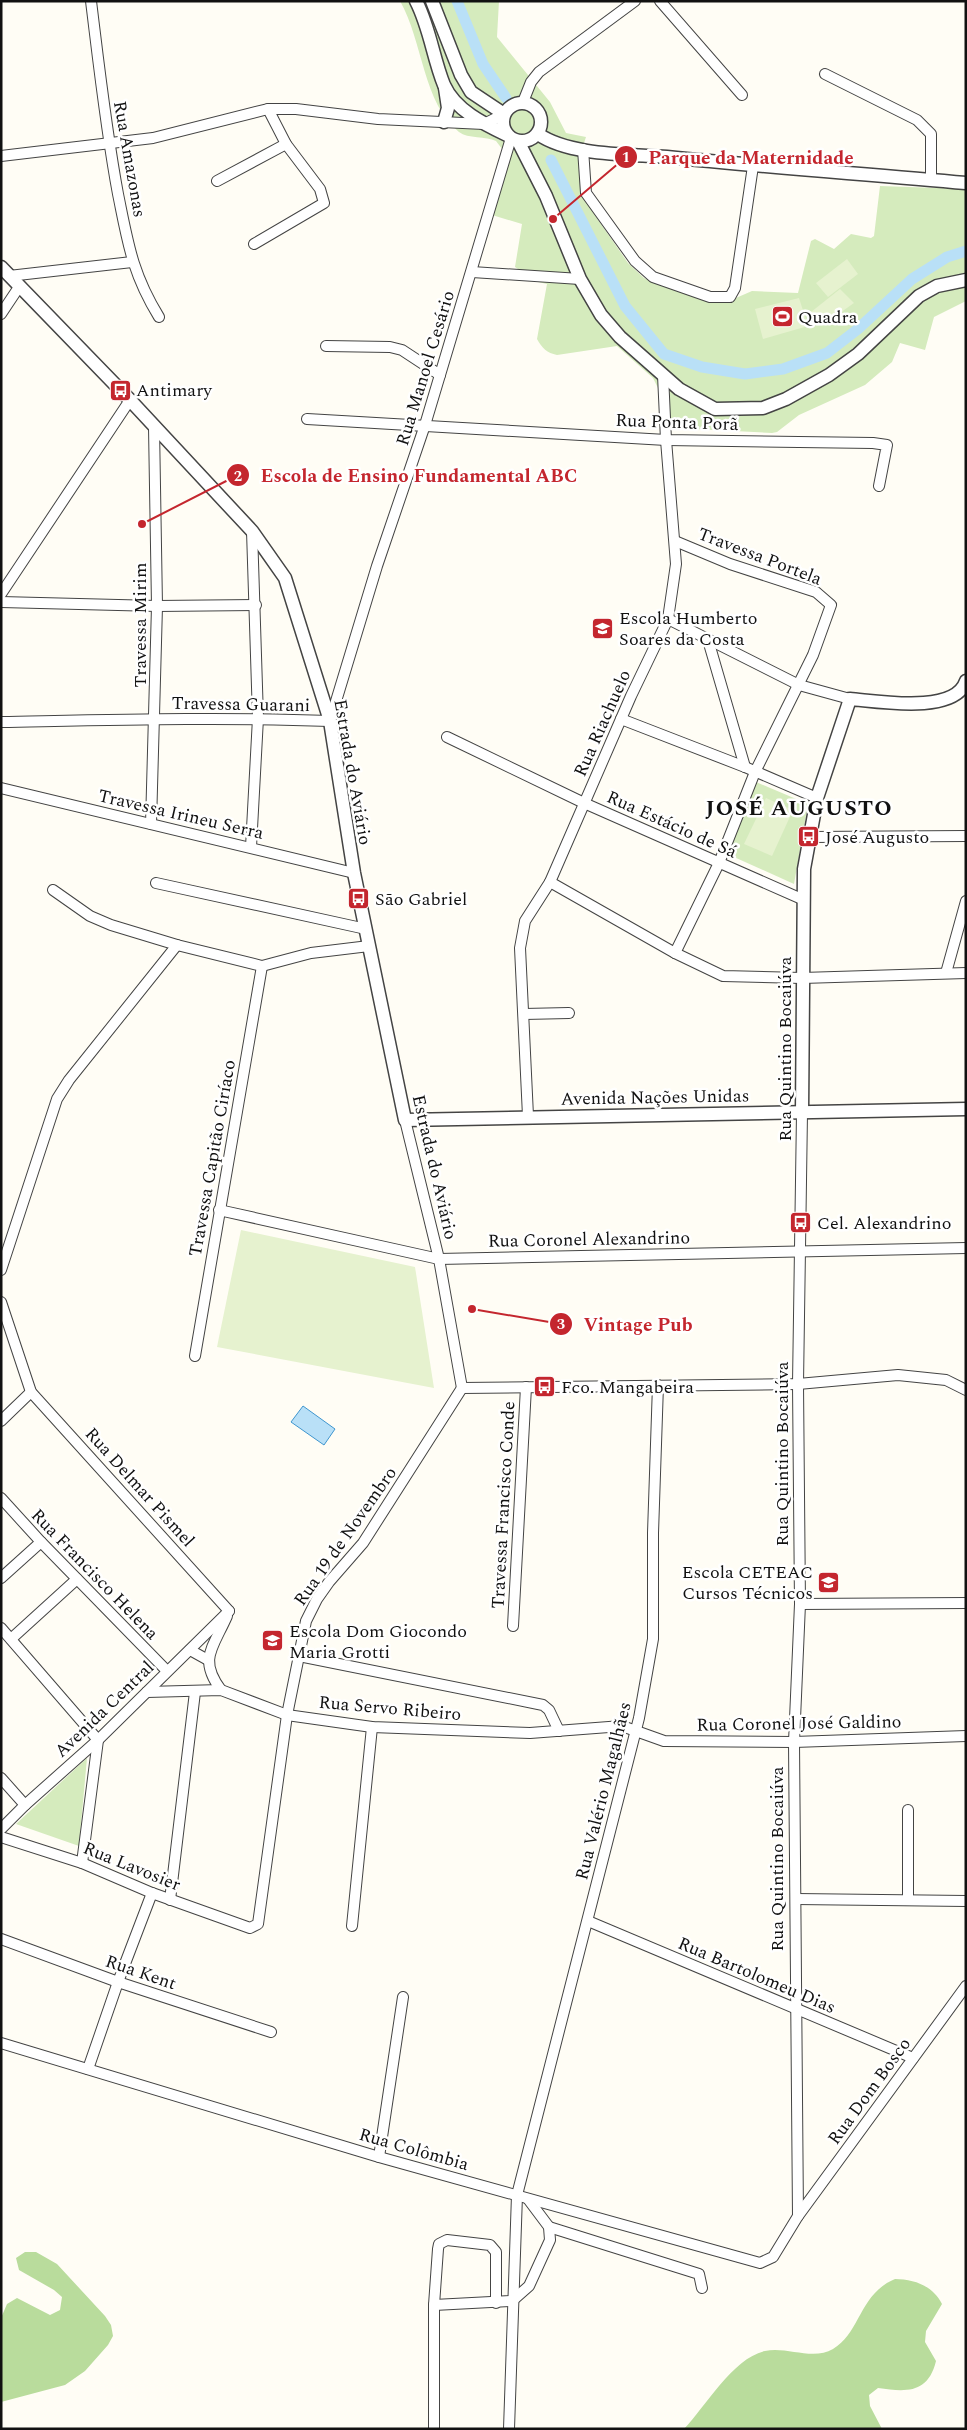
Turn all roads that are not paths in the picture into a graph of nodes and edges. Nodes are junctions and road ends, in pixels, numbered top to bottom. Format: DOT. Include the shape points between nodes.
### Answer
graph roads {
  1 [pos="91,1"];
  2 [pos="416,1"];
  3 [pos="432,1"];
  4 [pos="635,1"];
  5 [pos="660,1"];
  6 [pos="826,74"];
  7 [pos="445,86"];
  8 [pos="742,94"];
  9 [pos="523,102"];
  10 [pos="268,109"];
  11 [pos="504,114"];
  12 [pos="444,122"];
  13 [pos="484,124"];
  14 [pos="538,134"];
  15 [pos="512,138"];
  16 [pos="108,143"];
  17 [pos="286,144"];
  18 [pos="583,149"];
  19 [pos="1,156"];
  20 [pos="753,166"];
  21 [pos="931,180"];
  22 [pos="217,181"];
  23 [pos="966,183"];
  24 [pos="254,244"];
  25 [pos="132,262"];
  26 [pos="5,272"];
  27 [pos="472,272"];
  28 [pos="580,279"];
  29 [pos="966,280"];
  30 [pos="20,287"];
  31 [pos="1,314"];
  32 [pos="158,317"];
  33 [pos="326,346"];
  34 [pos="440,375"];
  35 [pos="663,375"];
  36 [pos="130,400"];
  37 [pos="308,419"];
  38 [pos="425,425"];
  39 [pos="154,427"];
  40 [pos="666,440"];
  41 [pos="879,486"];
  42 [pos="252,531"];
  43 [pos="675,542"];
  44 [pos="1,594"];
  45 [pos="1,602"];
  46 [pos="256,605"];
  47 [pos="157,606"];
  48 [pos="668,619"];
  49 [pos="708,640"];
  50 [pos="965,684"];
  51 [pos="798,685"];
  52 [pos="850,699"];
  53 [pos="156,718"];
  54 [pos="258,718"];
  55 [pos="621,719"];
  56 [pos="1,722"];
  57 [pos="330,722"];
  58 [pos="447,737"];
  59 [pos="745,767"];
  60 [pos="755,772"];
  61 [pos="1,788"];
  62 [pos="817,798"];
  63 [pos="584,803"];
  64 [pos="151,824"];
  65 [pos="966,836"];
  66 [pos="809,838"];
  67 [pos="251,847"];
  68 [pos="719,863"];
  69 [pos="354,873"];
  70 [pos="550,882"];
  71 [pos="156,883"];
  72 [pos="53,890"];
  73 [pos="804,900"];
  74 [pos="966,901"];
  75 [pos="366,929"];
  76 [pos="177,945"];
  77 [pos="370,946"];
  78 [pos="676,954"];
  79 [pos="262,966"];
  80 [pos="946,973"];
  81 [pos="966,973"];
  82 [pos="802,978"];
  83 [pos="569,1013"];
  84 [pos="524,1014"];
  85 [pos="966,1109"];
  86 [pos="802,1113"];
  87 [pos="528,1116"];
  88 [pos="405,1120"];
  89 [pos="219,1210"];
  90 [pos="966,1248"];
  91 [pos="801,1250"];
  92 [pos="439,1259"];
  93 [pos="1,1270"];
  94 [pos="1,1302"];
  95 [pos="195,1356"];
  96 [pos="798,1384"];
  97 [pos="658,1385"];
  98 [pos="526,1387"];
  99 [pos="462,1388"];
  100 [pos="964,1388"];
  101 [pos="31,1392"];
  102 [pos="1,1421"];
  103 [pos="1,1498"];
  104 [pos="41,1542"];
  105 [pos="1,1578"];
  106 [pos="77,1579"];
  107 [pos="966,1603"];
  108 [pos="800,1604"];
  109 [pos="229,1611"];
  110 [pos="513,1626"];
  111 [pos="1,1628"];
  112 [pos="11,1639"];
  113 [pos="190,1650"];
  114 [pos="299,1656"];
  115 [pos="208,1660"];
  116 [pos="167,1671"];
  117 [pos="221,1690"];
  118 [pos="147,1692"];
  119 [pos="195,1692"];
  120 [pos="287,1715"];
  121 [pos="372,1727"];
  122 [pos="635,1730"];
  123 [pos="559,1731"];
  124 [pos="966,1736"];
  125 [pos="98,1740"];
  126 [pos="794,1742"];
  127 [pos="1,1778"];
  128 [pos="25,1805"];
  129 [pos="908,1810"];
  130 [pos="1,1829"];
  131 [pos="1,1837"];
  132 [pos="82,1863"];
  133 [pos="152,1893"];
  134 [pos="796,1899"];
  135 [pos="170,1900"];
  136 [pos="908,1900"];
  137 [pos="966,1901"];
  138 [pos="588,1921"];
  139 [pos="352,1926"];
  140 [pos="250,1928"];
  141 [pos="1,1939"];
  142 [pos="118,1982"];
  143 [pos="966,1986"];
  144 [pos="402,1997"];
  145 [pos="796,2010"];
  146 [pos="271,2032"];
  147 [pos="1,2042"];
  148 [pos="913,2058"];
  149 [pos="88,2069"];
  150 [pos="379,2157"];
  151 [pos="517,2195"];
  152 [pos="528,2200"];
  153 [pos="798,2216"];
  154 [pos="549,2227"];
  155 [pos="702,2288"];
  156 [pos="512,2301"];
  157 [pos="496,2303"];
  158 [pos="434,2305"];
  159 [pos="434,2429"];
  160 [pos="509,2429"];
  1 -- 16 [label="street, Rua Amazonas"];
  2 -- 7 [label="street"];
  3 -- 11 [label="street" via="471,92"];
  4 -- 9 [label="street" via="539,72"];
  5 -- 8 [label="street"];
  6 -- 21 [label="street" via="917,120 926,128 930,134"];
  7 -- 12 [label="street" via="448,108"];
  7 -- 13 [label="street" via="460,106"];
  9 -- 11 [label="street" via="509,107"];
  9 -- 14 [label="street" via="540,114 542,124"];
  10 -- 12 [label="street"];
  10 -- 16 [label="street" via="153,138"];
  10 -- 17 [label="street"];
  11 -- 13 [label="street"];
  11 -- 15 [label="street" via="502,125"];
  12 -- 13 [label="street"];
  13 -- 15 [label="street"];
  14 -- 15 [label="street" via="529,140"];
  14 -- 18 [label="street" via="549,141"];
  15 -- 27 [label="street, Rua Manoel Cesário"];
  15 -- 28 [label="street" via="546,196"];
  16 -- 19 [label="street"];
  16 -- 25 [label="street, Rua Amazonas"];
  17 -- 22 [label="street"];
  17 -- 24 [label="street" via="320,189 324,203"];
  18 -- 20 [label="street"];
  18 -- 20 [label="street" via="586,193 636,261 653,277 710,297 730,297 734,288"];
  20 -- 21 [label="street"];
  21 -- 23 [label="street"];
  25 -- 26 [label="street"];
  25 -- 32 [label="street, Rua Amazonas" via="143,292"];
  26 -- 30 [label="street, Estrada do Aviário"];
  27 -- 28 [label="street"];
  27 -- 34 [label="street, Rua Manoel Cesário"];
  28 -- 35 [label="street" via="601,315 620,337"];
  29 -- 35 [label="street" via="937,286 919,296 858,354 829,375 763,408 715,409 679,389"];
  30 -- 31 [label="street"];
  30 -- 36 [label="street, Estrada do Aviário"];
  33 -- 34 [label="street" via="402,350"];
  34 -- 38 [label="street, Rua Manoel Cesário"];
  35 -- 40 [label="street, Rua Riachuelo"];
  36 -- 39 [label="street, Estrada do Aviário"];
  36 -- 44 [label="street"];
  37 -- 38 [label="street, Rua Ponta Porã"];
  38 -- 40 [label="street, Rua Ponta Porã"];
  38 -- 57 [label="street, Rua Manoel Cesário" via="377,566"];
  39 -- 42 [label="street, Estrada do Aviário"];
  39 -- 47 [label="street, Travessa Mirim"];
  40 -- 41 [label="street, Rua Ponta Porã" via="887,445"];
  40 -- 43 [label="street, Rua Riachuelo"];
  42 -- 46 [label="street"];
  42 -- 57 [label="street, Estrada do Aviário" via="285,578"];
  43 -- 48 [label="street, Rua Riachuelo" via="676,564"];
  43 -- 51 [label="street, Travessa Portela" via="816,592 831,606 814,655"];
  45 -- 47 [label="street"];
  46 -- 47 [label="street"];
  46 -- 54 [label="street"];
  47 -- 53 [label="street, Travessa Mirim"];
  48 -- 49 [label="street"];
  48 -- 55 [label="street, Rua Riachuelo"];
  49 -- 51 [label="street"];
  49 -- 59 [label="street"];
  50 -- 52 [label="street" via="948,699 932,703"];
  51 -- 52 [label="street"];
  51 -- 60 [label="street"];
  52 -- 62 [label="street, Rua Quintino Bocaiúva"];
  53 -- 54 [label="street, Travessa Guarani"];
  53 -- 56 [label="street, Travessa Guarani"];
  53 -- 64 [label="street, Travessa Mirim"];
  54 -- 57 [label="street, Travessa Guarani"];
  54 -- 67 [label="street"];
  55 -- 59 [label="street"];
  55 -- 63 [label="street, Rua Riachuelo"];
  57 -- 69 [label="street, Estrada do Aviário"];
  58 -- 63 [label="street, Rua Estácio de Sá"];
  59 -- 60 [label="street"];
  60 -- 62 [label="street"];
  60 -- 68 [label="street"];
  61 -- 64 [label="street, Travessa Irineu Serra"];
  62 -- 66 [label="street, Rua Quintino Bocaiúva"];
  63 -- 68 [label="street, Rua Estácio de Sá"];
  63 -- 70 [label="street, Rua Riachuelo"];
  64 -- 67 [label="street, Travessa Irineu Serra"];
  65 -- 66 [label="street"];
  66 -- 73 [label="street, Rua Quintino Bocaiúva"];
  67 -- 69 [label="street, Travessa Irineu Serra"];
  68 -- 73 [label="street, Rua Estácio de Sá"];
  68 -- 78 [label="street"];
  69 -- 75 [label="street, Estrada do Aviário"];
  70 -- 78 [label="street"];
  70 -- 84 [label="street, Rua Riachuelo" via="524,921 521,934"];
  71 -- 75 [label="street"];
  72 -- 76 [label="street" via="90,916"];
  73 -- 82 [label="street, Rua Quintino Bocaiúva"];
  74 -- 80 [label="street"];
  75 -- 77 [label="street, Estrada do Aviário"];
  76 -- 79 [label="street"];
  76 -- 93 [label="street" via="57,1099"];
  77 -- 79 [label="street" via="311,954"];
  77 -- 88 [label="street, Estrada do Aviário"];
  78 -- 82 [label="street" via="724,976"];
  79 -- 89 [label="street, Travessa Capitão Ciríaco"];
  80 -- 81 [label="street"];
  80 -- 82 [label="street"];
  82 -- 86 [label="street, Rua Quintino Bocaiúva"];
  83 -- 84 [label="street"];
  84 -- 87 [label="street, Rua Riachuelo"];
  85 -- 86 [label="street, Avenida Nações Unidas"];
  86 -- 87 [label="street, Avenida Nações Unidas"];
  86 -- 91 [label="street, Rua Quintino Bocaiúva"];
  87 -- 88 [label="street, Avenida Nações Unidas"];
  88 -- 92 [label="street, Estrada do Aviário"];
  89 -- 92 [label="street, Rua Coronel Alexandrino"];
  89 -- 95 [label="street, Travessa Capitão Ciríaco"];
  90 -- 91 [label="street, Rua Coronel Alexandrino"];
  91 -- 92 [label="street, Rua Coronel Alexandrino"];
  91 -- 96 [label="street, Rua Quintino Bocaiúva"];
  92 -- 99 [label="street, Estrada do Aviário"];
  94 -- 101 [label="street, Rua Delmar Pismel"];
  96 -- 97 [label="street"];
  96 -- 100 [label="street" via="898,1375 946,1380"];
  96 -- 108 [label="street, Rua Quintino Bocaiúva"];
  97 -- 98 [label="street"];
  97 -- 122 [label="street, Rua Valério Magalhães" via="653,1639"];
  98 -- 99 [label="street"];
  98 -- 110 [label="street, Travessa Francisco Conde"];
  99 -- 114 [label="street, Rua 19 de Novembro" via="363,1544 317,1599 306,1621"];
  101 -- 102 [label="street"];
  101 -- 109 [label="street, Rua Delmar Pismel"];
  103 -- 104 [label="street, Rua Francisco Helena"];
  104 -- 105 [label="street"];
  104 -- 106 [label="street, Rua Francisco Helena"];
  106 -- 112 [label="street"];
  106 -- 116 [label="street, Rua Francisco Helena"];
  107 -- 108 [label="street"];
  108 -- 126 [label="street, Rua Quintino Bocaiúva"];
  109 -- 113 [label="street, Avenida Central"];
  109 -- 115 [label="street"];
  111 -- 112 [label="street"];
  112 -- 125 [label="street"];
  113 -- 115 [label="street"];
  113 -- 116 [label="street, Avenida Central"];
  114 -- 120 [label="street, Rua 19 de Novembro"];
  114 -- 123 [label="street" via="543,1705"];
  115 -- 117 [label="street" via="210,1675"];
  116 -- 118 [label="street, Avenida Central"];
  117 -- 119 [label="street, Rua Servo Ribeiro"];
  117 -- 120 [label="street, Rua Servo Ribeiro"];
  118 -- 119 [label="street, Rua Servo Ribeiro"];
  118 -- 125 [label="street, Avenida Central"];
  119 -- 135 [label="street"];
  120 -- 121 [label="street, Rua Servo Ribeiro"];
  120 -- 140 [label="street, Rua 19 de Novembro" via="260,1919 255,1927"];
  121 -- 123 [label="street, Rua Servo Ribeiro" via="530,1733"];
  121 -- 139 [label="street"];
  122 -- 123 [label="street, Rua Servo Ribeiro" via="622,1726"];
  122 -- 126 [label="street, Rua Coronel José Galdino" via="664,1740"];
  122 -- 138 [label="street, Rua Valério Magalhães"];
  124 -- 126 [label="street, Rua Coronel José Galdino"];
  125 -- 128 [label="street, Avenida Central"];
  125 -- 132 [label="street"];
  126 -- 134 [label="street, Rua Quintino Bocaiúva"];
  127 -- 128 [label="street"];
  128 -- 130 [label="street, Avenida Central"];
  129 -- 136 [label="street"];
  131 -- 132 [label="street, Rua Lavosier"];
  132 -- 133 [label="street, Rua Lavosier"];
  133 -- 135 [label="street, Rua Lavosier"];
  133 -- 142 [label="street"];
  134 -- 136 [label="street"];
  134 -- 145 [label="street, Rua Quintino Bocaiúva"];
  135 -- 140 [label="street, Rua Lavosier"];
  136 -- 137 [label="street"];
  138 -- 145 [label="street, Rua Bartolomeu Dias"];
  138 -- 151 [label="street, Rua Valério Magalhães"];
  141 -- 142 [label="street, Rua Kent"];
  142 -- 146 [label="street, Rua Kent"];
  142 -- 149 [label="street"];
  143 -- 148 [label="street, Rua Dom Bosco"];
  144 -- 150 [label="street"];
  145 -- 148 [label="street, Rua Bartolomeu Dias"];
  145 -- 153 [label="street, Rua Quintino Bocaiúva"];
  147 -- 149 [label="street, Rua Colômbia"];
  148 -- 153 [label="street, Rua Dom Bosco"];
  149 -- 150 [label="street, Rua Colômbia"];
  150 -- 151 [label="street, Rua Colômbia"];
  151 -- 152 [label="street, Rua Colômbia"];
  151 -- 156 [label="street, Rua Valério Magalhães"];
  152 -- 153 [label="street, Rua Colômbia" via="755,2263 773,2257"];
  152 -- 154 [label="street"];
  154 -- 155 [label="street" via="699,2274"];
  154 -- 156 [label="street" via="546,2253 529,2286"];
  156 -- 157 [label="street"];
  156 -- 160 [label="street, Rua Valério Magalhães"];
  157 -- 158 [label="street"];
  157 -- 158 [label="street" via="494,2248 447,2240 439,2244"];
  158 -- 159 [label="street"];
}
